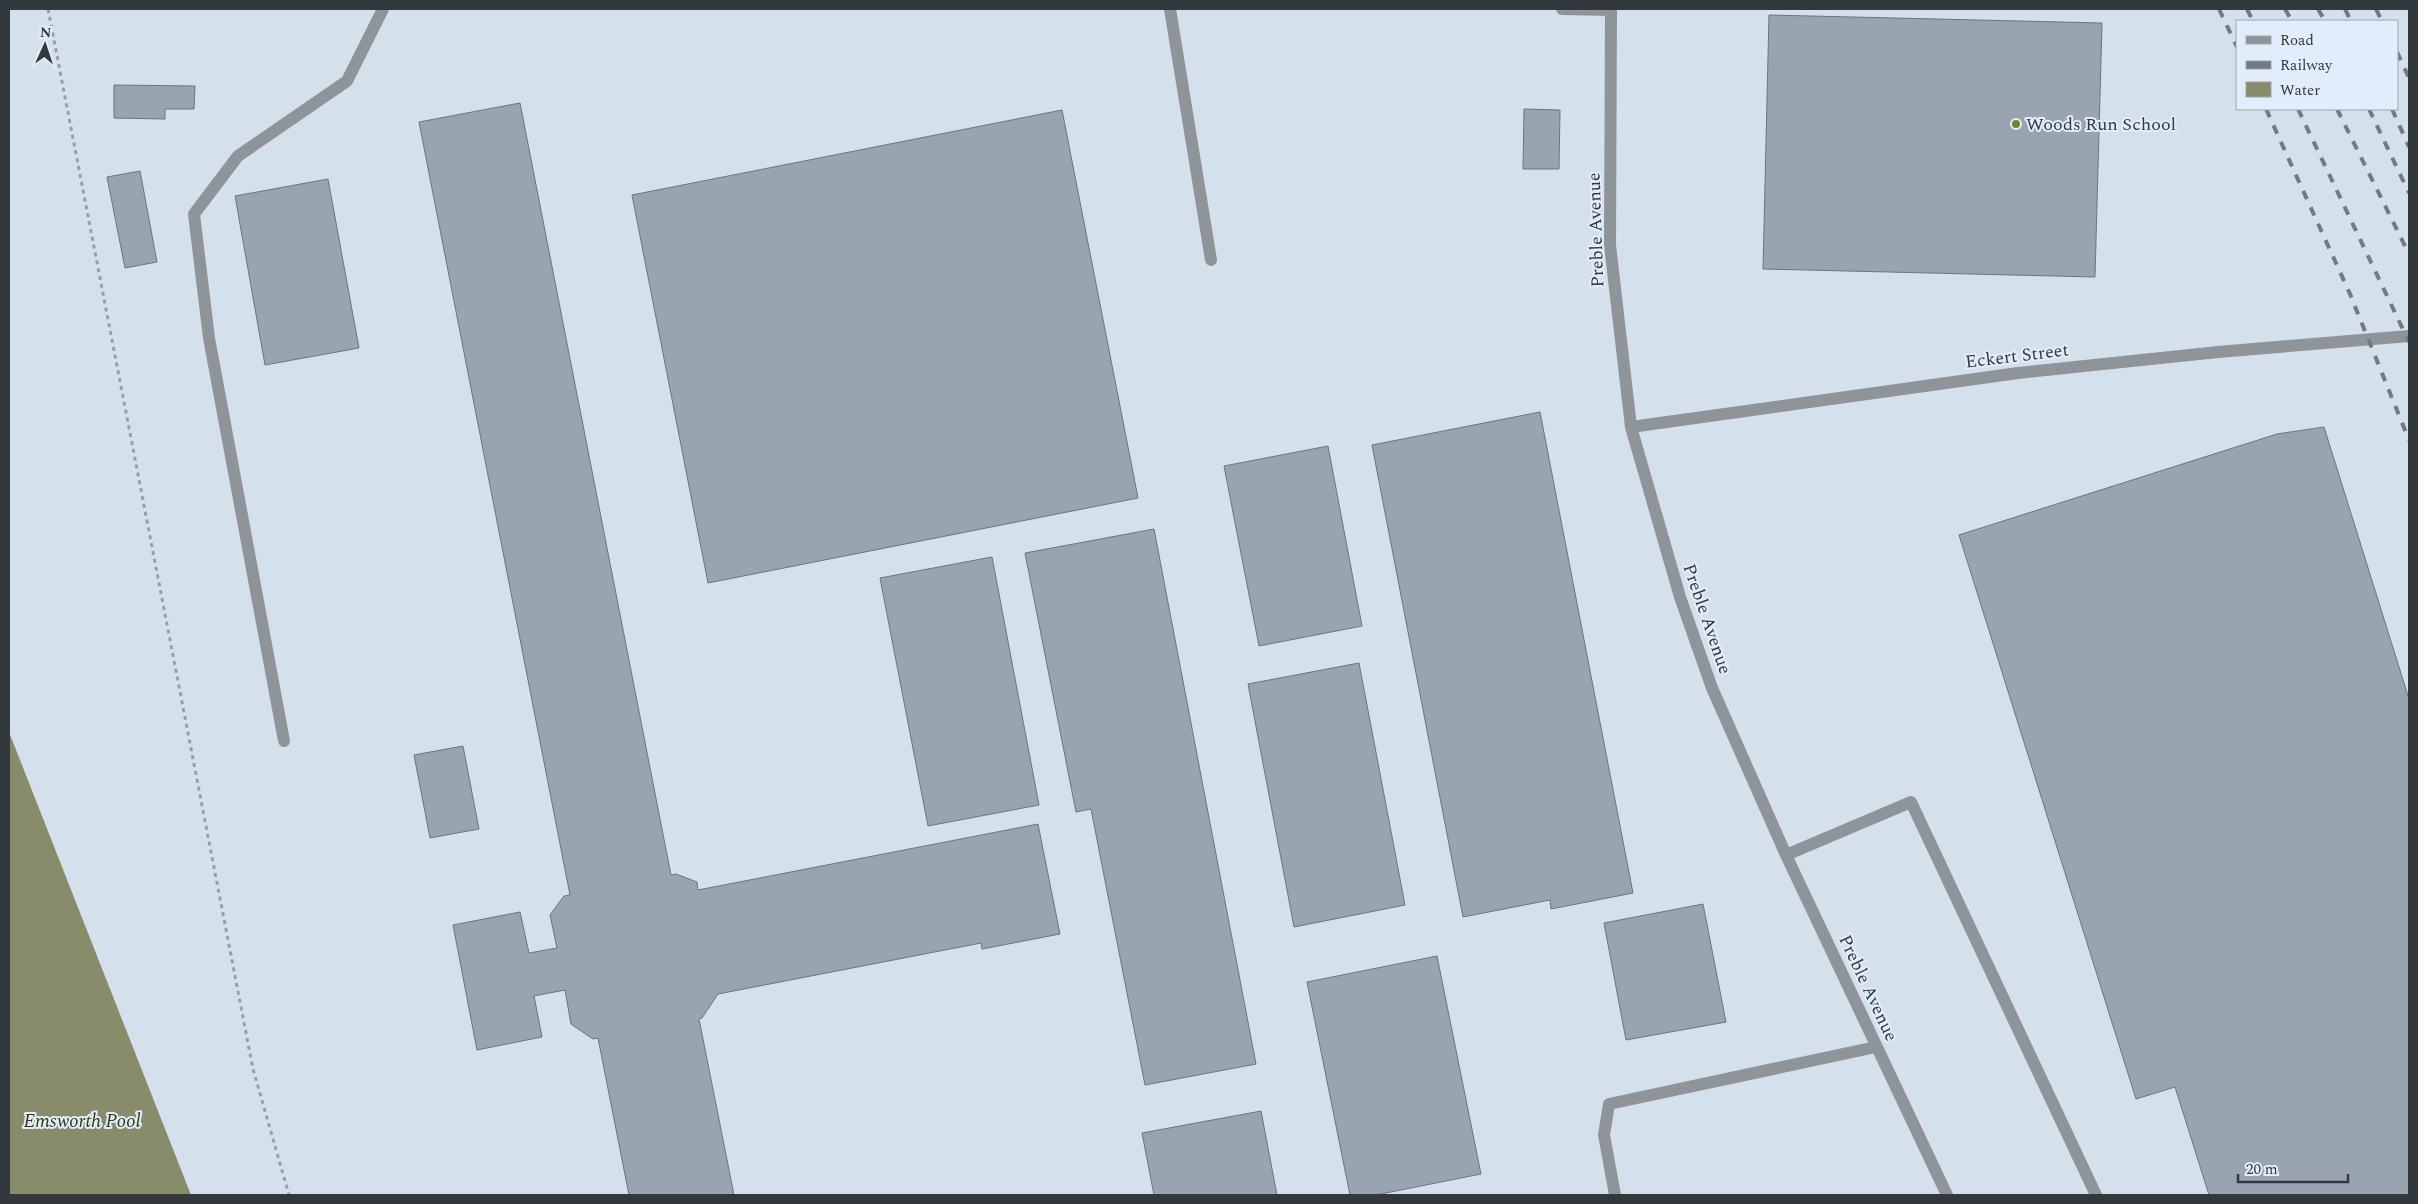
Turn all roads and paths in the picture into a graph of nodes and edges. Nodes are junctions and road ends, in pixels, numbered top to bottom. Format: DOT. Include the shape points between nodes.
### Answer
graph roads {
  1 [pos="48,9"];
  2 [pos="383,9"];
  3 [pos="1170,9"];
  4 [pos="1562,9"];
  5 [pos="1612,9"];
  6 [pos="1211,260"];
  7 [pos="2409,336"];
  8 [pos="1631,427"];
  9 [pos="284,741"];
  10 [pos="1786,855"];
  11 [pos="1876,1047"];
  12 [pos="289,1195"];
  13 [pos="1615,1195"];
  14 [pos="1946,1195"];
  15 [pos="2096,1195"];
  1 -- 12 [label="path" via="253,1069"];
  2 -- 9 [label="street" via="347,81 238,156 194,214 209,338"];
  3 -- 6 [label="street"];
  4 -- 5 [label="street"];
  5 -- 8 [label="street, Preble Avenue" via="1610,245"];
  7 -- 8 [label="street, Eckert Street" via="2018,373"];
  8 -- 10 [label="street, Preble Avenue" via="1680,597 1712,688"];
  10 -- 11 [label="street, Preble Avenue"];
  10 -- 15 [label="street" via="1911,802"];
  11 -- 13 [label="street" via="1609,1104 1604,1135"];
  11 -- 14 [label="street, Preble Avenue"];
}
